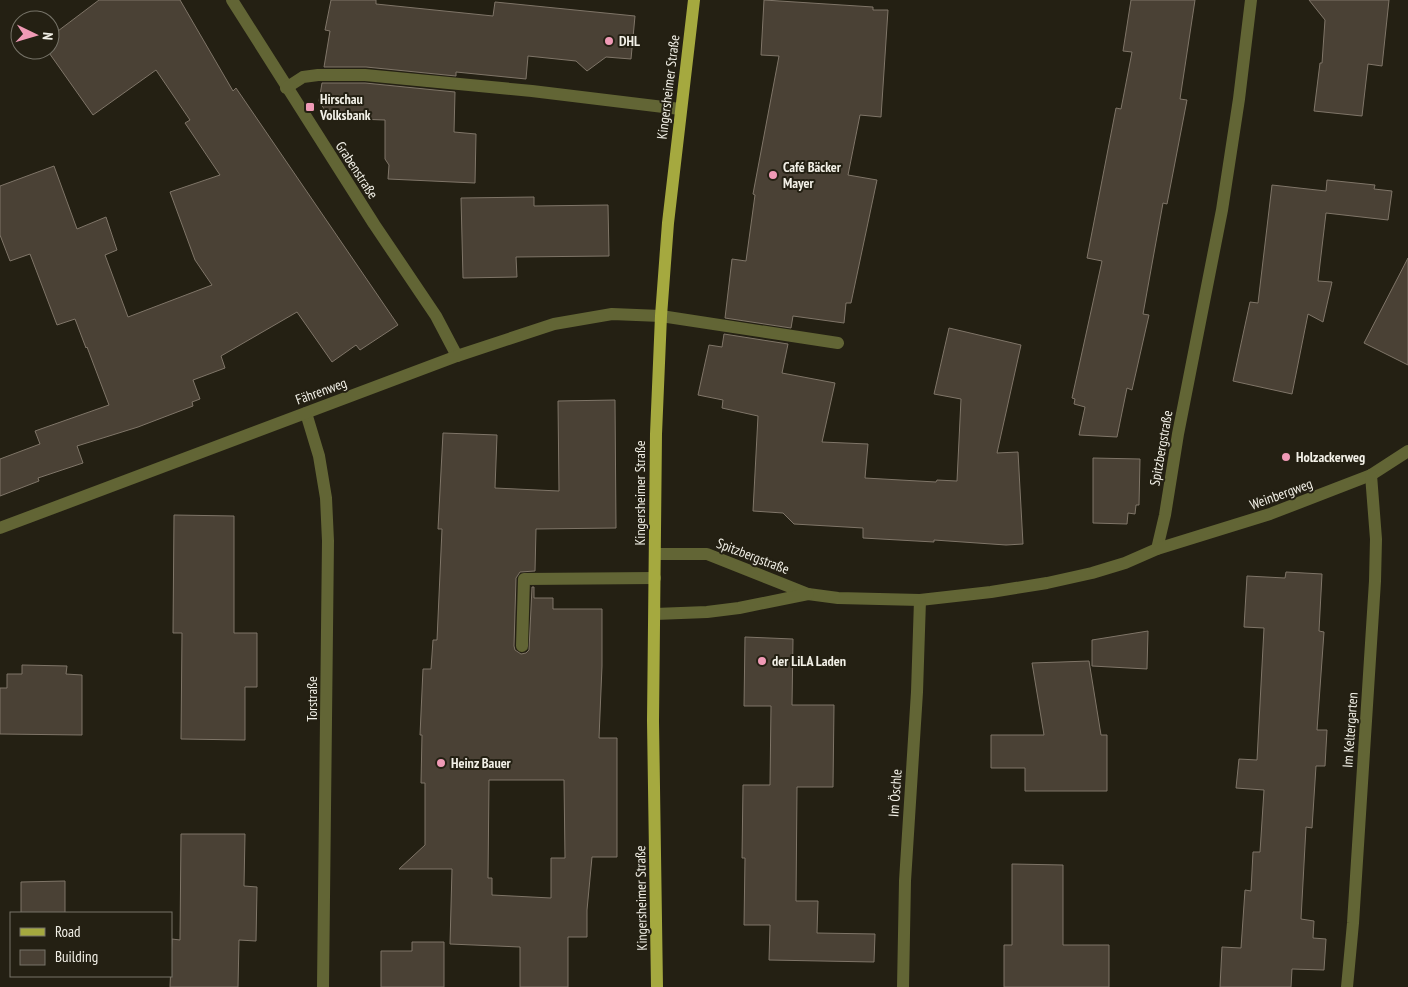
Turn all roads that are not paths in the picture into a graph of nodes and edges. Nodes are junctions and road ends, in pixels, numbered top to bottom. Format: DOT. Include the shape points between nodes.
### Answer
graph roads {
  1 [pos="232,0"];
  2 [pos="694,0"];
  3 [pos="1251,0"];
  4 [pos="286,88"];
  5 [pos="680,109"];
  6 [pos="661,316"];
  7 [pos="838,342"];
  8 [pos="458,356"];
  9 [pos="306,413"];
  10 [pos="1408,451"];
  11 [pos="1371,475"];
  12 [pos="0,528"];
  13 [pos="1157,549"];
  14 [pos="655,554"];
  15 [pos="655,578"];
  16 [pos="808,594"];
  17 [pos="920,600"];
  18 [pos="655,614"];
  19 [pos="522,646"];
  20 [pos="323,987"];
  21 [pos="657,987"];
  22 [pos="903,987"];
  23 [pos="1347,987"];
  1 -- 4 [label="street, Grabenstraße"];
  2 -- 5 [label="main road, Kingersheimer Straße"];
  3 -- 13 [label="street, Spitzbergstraße" via="1222,210"];
  4 -- 5 [label="street" via="303,78 318,75 365,75"];
  4 -- 8 [label="street, Grabenstraße" via="436,316"];
  5 -- 6 [label="main road, Kingersheimer Straße"];
  6 -- 7 [label="street, Fährenweg"];
  6 -- 8 [label="street, Fährenweg" via="612,314 554,324"];
  6 -- 14 [label="main road, Kingersheimer Straße"];
  8 -- 9 [label="street, Fährenweg"];
  9 -- 12 [label="street, Fährenweg"];
  9 -- 20 [label="street, Torstraße" via="319,456 326,498 328,541"];
  10 -- 11 [label="street, Weinbergweg"];
  11 -- 13 [label="street, Weinbergweg" via="1270,514"];
  11 -- 23 [label="street, Im Keltergarten" via="1376,539 1375,581"];
  13 -- 17 [label="street, Spitzbergstraße" via="1125,563 1047,583"];
  14 -- 15 [label="main road, Kingersheimer Straße"];
  14 -- 16 [label="street, Spitzbergstraße" via="707,554"];
  15 -- 18 [label="main road, Kingersheimer Straße"];
  15 -- 19 [label="street" via="524,579"];
  16 -- 17 [label="street, Spitzbergstraße"];
  16 -- 18 [label="street, Spitzbergstraße" via="739,608"];
  17 -- 22 [label="street, Im Öschle" via="905,881"];
  18 -- 21 [label="main road, Kingersheimer Straße" via="653,721"];
}
